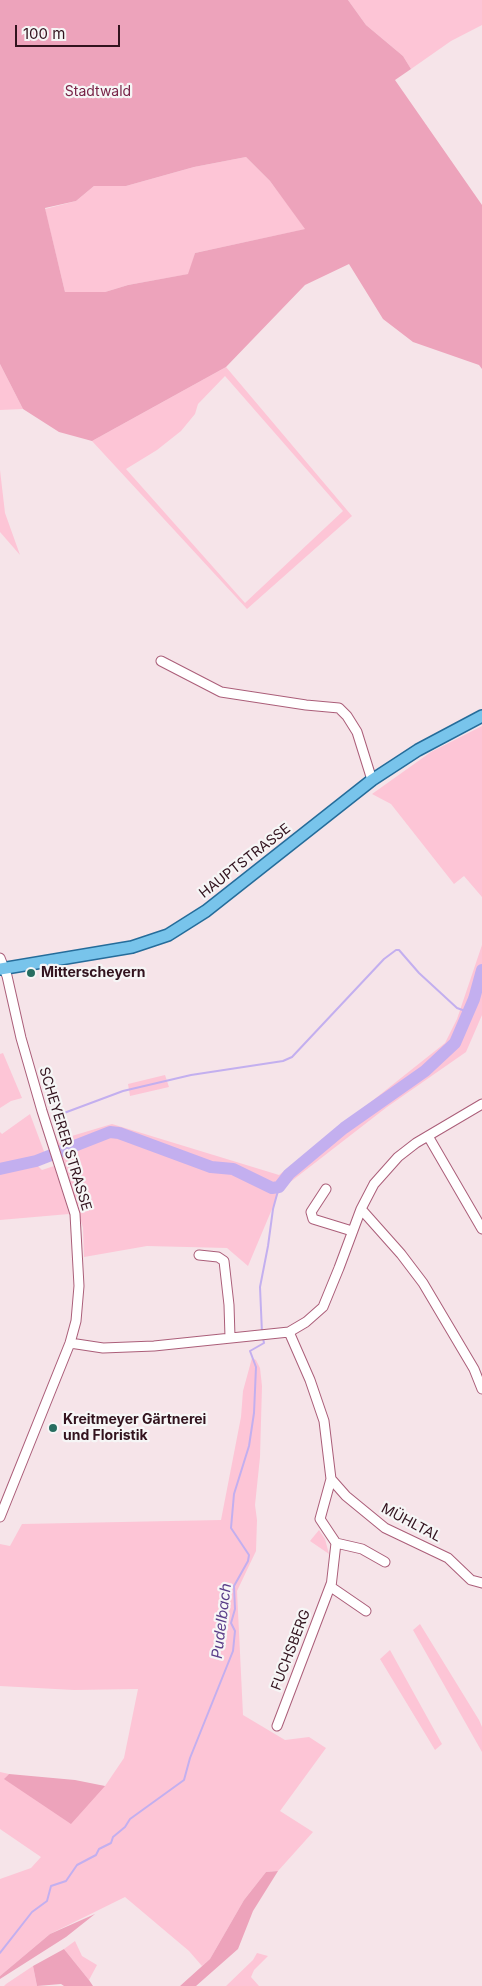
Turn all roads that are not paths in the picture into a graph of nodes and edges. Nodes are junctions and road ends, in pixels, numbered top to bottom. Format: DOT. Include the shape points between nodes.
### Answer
graph roads {
  1 [pos="161,662"];
  2 [pos="482,716"];
  3 [pos="372,780"];
  4 [pos="2,965"];
  5 [pos="482,1104"];
  6 [pos="428,1136"];
  7 [pos="326,1189"];
  8 [pos="361,1209"];
  9 [pos="482,1229"];
  10 [pos="352,1231"];
  11 [pos="199,1255"];
  12 [pos="289,1332"];
  13 [pos="230,1337"];
  14 [pos="70,1344"];
  15 [pos="482,1389"];
  16 [pos="332,1479"];
  17 [pos="0,1517"];
  18 [pos="336,1543"];
  19 [pos="385,1562"];
  20 [pos="482,1583"];
  21 [pos="331,1584"];
  22 [pos="366,1611"];
  23 [pos="276,1726"];
  1 -- 3 [label="street" via="221,692 339,708 357,732"];
  2 -- 3 [label="main road, HAUPTSTRASSE" via="418,750"];
  3 -- 4 [label="main road, HAUPTSTRASSE" via="206,911 168,935 132,947"];
  4 -- 14 [label="street, SCHEYERER STRASSE" via="51,1142 75,1214 79,1286"];
  5 -- 6 [label="street"];
  6 -- 8 [label="street" via="398,1157 374,1184"];
  6 -- 9 [label="street"];
  7 -- 10 [label="street" via="311,1212 313,1219"];
  8 -- 10 [label="street"];
  8 -- 15 [label="street" via="423,1283 474,1369"];
  10 -- 12 [label="street" via="322,1307"];
  11 -- 13 [label="street" via="224,1261"];
  12 -- 13 [label="street"];
  12 -- 16 [label="street" via="324,1421"];
  13 -- 14 [label="street" via="154,1346 104,1348"];
  14 -- 17 [label="street, SCHEYERER STRASSE"];
  16 -- 18 [label="street" via="320,1520"];
  16 -- 20 [label="street, MÜHLTAL" via="346,1496 385,1528 448,1558 471,1580"];
  18 -- 19 [label="street" via="362,1549"];
  18 -- 21 [label="street, FUCHSBERG"];
  21 -- 22 [label="street" via="330,1587"];
  21 -- 23 [label="street, FUCHSBERG"];
}
